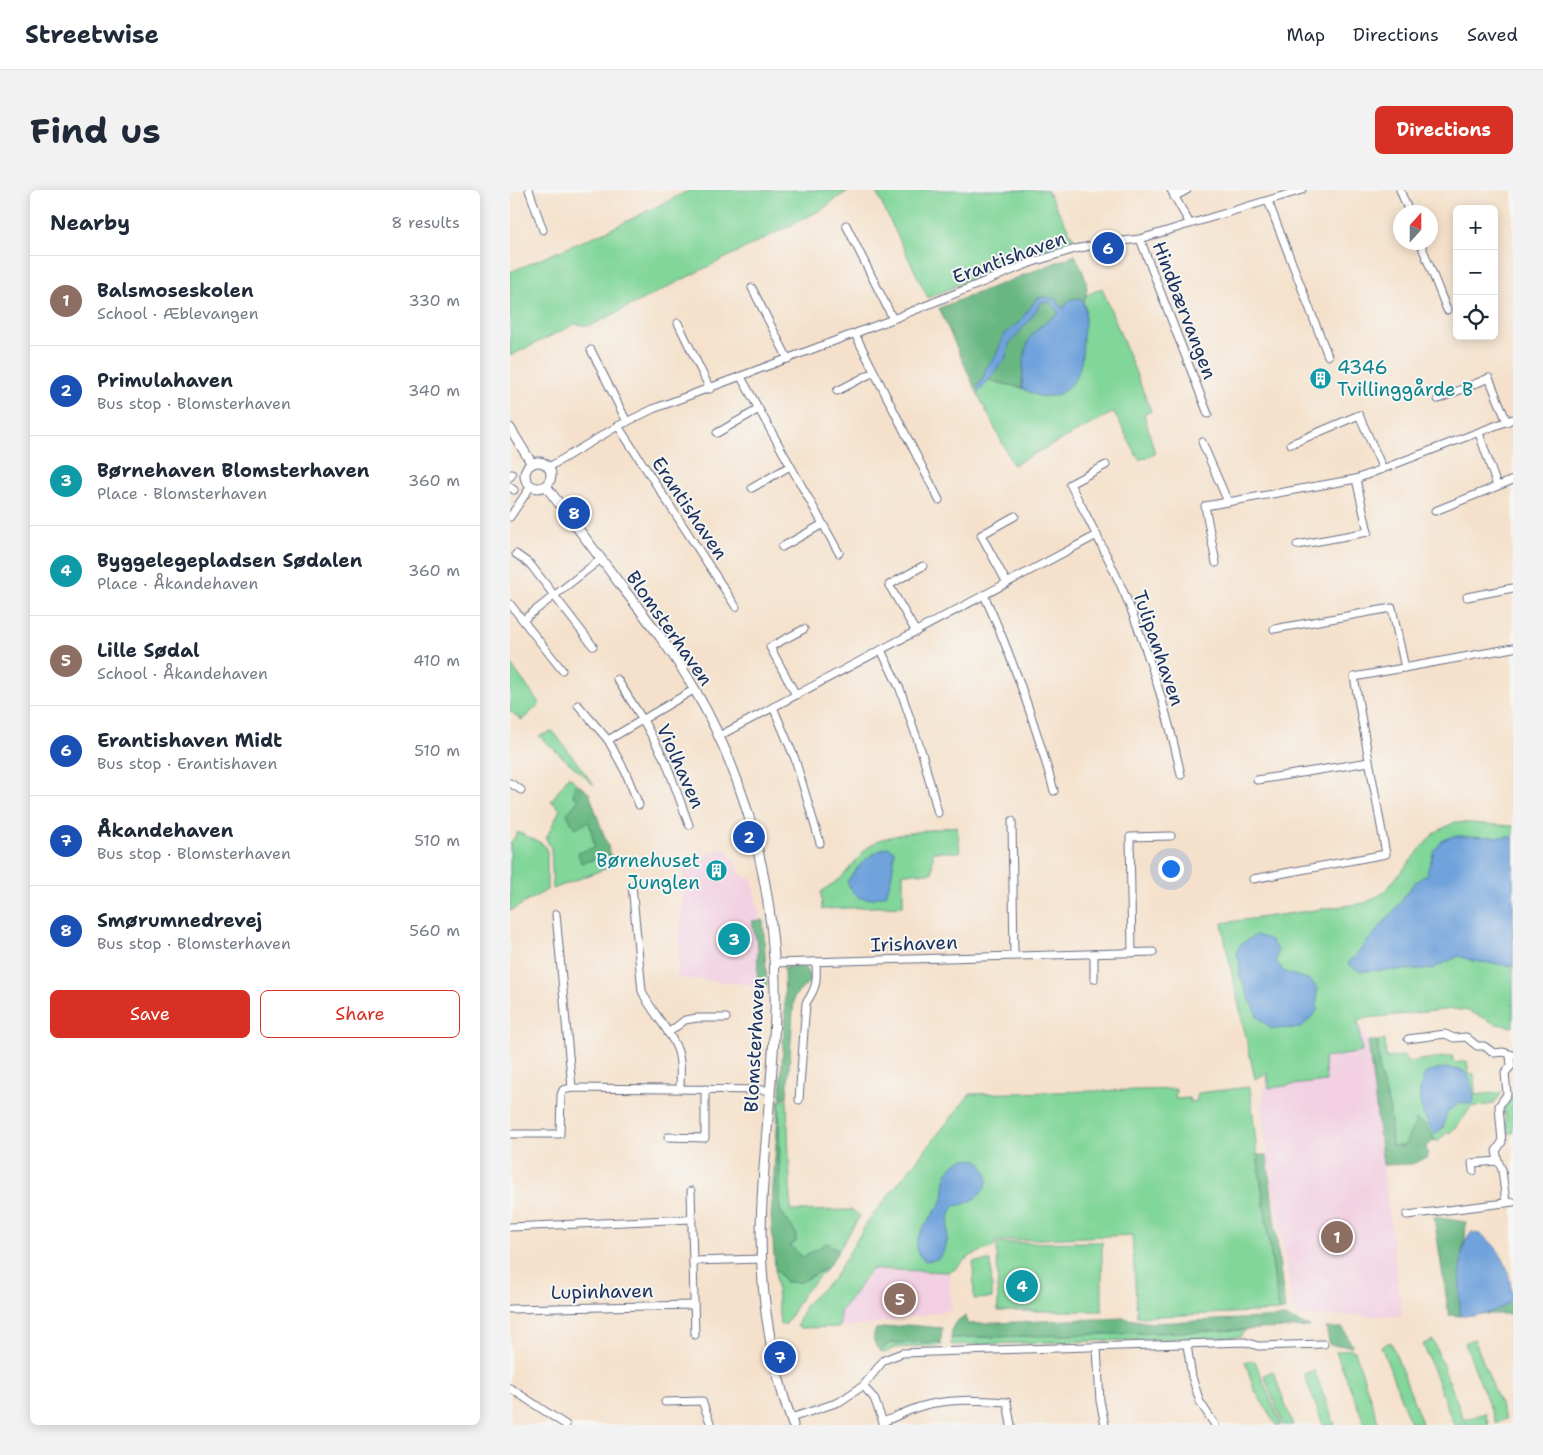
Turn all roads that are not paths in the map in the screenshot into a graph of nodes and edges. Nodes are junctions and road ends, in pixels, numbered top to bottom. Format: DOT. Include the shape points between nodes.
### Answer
graph roads {
  1 [pos="529,190"];
  2 [pos="1188,190"];
  3 [pos="1302,190"];
  4 [pos="1400,190"];
  5 [pos="1173,193"];
  6 [pos="1268,201"];
  7 [pos="1406,205"];
  8 [pos="1190,224"];
  9 [pos="846,225"];
  10 [pos="543,230"];
  11 [pos="1140,239"];
  12 [pos="1423,250"];
  13 [pos="752,288"];
  14 [pos="1446,310"];
  15 [pos="893,319"];
  16 [pos="678,323"];
  17 [pos="855,334"];
  18 [pos="591,350"];
  19 [pos="1328,356"];
  20 [pos="788,359"];
  21 [pos="874,372"];
  22 [pos="741,377"];
  23 [pos="710,389"];
  24 [pos="838,390"];
  25 [pos="1438,399"];
  26 [pos="759,409"];
  27 [pos="1208,414"];
  28 [pos="1510,420"];
  29 [pos="627,422"];
  30 [pos="618,426"];
  31 [pos="510,428"];
  32 [pos="717,433"];
  33 [pos="1478,433"];
  34 [pos="1202,442"];
  35 [pos="1291,444"];
  36 [pos="532,464"];
  37 [pos="1106,464"];
  38 [pos="790,466"];
  39 [pos="549,467"];
  40 [pos="1383,470"];
  41 [pos="1356,480"];
  42 [pos="1513,480"];
  43 [pos="531,486"];
  44 [pos="546,486"];
  45 [pos="1497,486"];
  46 [pos="752,488"];
  47 [pos="939,500"];
  48 [pos="1228,502"];
  49 [pos="1435,511"];
  50 [pos="1015,516"];
  51 [pos="510,517"];
  52 [pos="823,524"];
  53 [pos="1097,535"];
  54 [pos="1297,545"];
  55 [pos="782,547"];
  56 [pos="839,553"];
  57 [pos="516,554"];
  58 [pos="601,559"];
  59 [pos="1216,563"];
  60 [pos="923,566"];
  61 [pos="1007,583"];
  62 [pos="1513,588"];
  63 [pos="554,596"];
  64 [pos="984,596"];
  65 [pos="1468,596"];
  66 [pos="510,604"];
  67 [pos="736,607"];
  68 [pos="523,620"];
  69 [pos="804,629"];
  70 [pos="1274,629"];
  71 [pos="916,632"];
  72 [pos="593,646"];
  73 [pos="1513,648"];
  74 [pos="881,650"];
  75 [pos="1405,668"];
  76 [pos="562,670"];
  77 [pos="617,679"];
  78 [pos="695,689"];
  79 [pos="796,695"];
  80 [pos="578,705"];
  81 [pos="773,707"];
  82 [pos="643,720"];
  83 [pos="719,736"];
  84 [pos="608,740"];
  85 [pos="1369,762"];
  86 [pos="1180,775"];
  87 [pos="1257,780"];
  88 [pos="510,783"];
  89 [pos="521,790"];
  90 [pos="1054,791"];
  91 [pos="640,805"];
  92 [pos="938,813"];
  93 [pos="1012,821"];
  94 [pos="689,825"];
  95 [pos="1171,836"];
  96 [pos="820,843"];
  97 [pos="1253,879"];
  98 [pos="632,885"];
  99 [pos="556,914"];
  100 [pos="1153,952"];
  101 [pos="1132,953"];
  102 [pos="1094,954"];
  103 [pos="1014,956"];
  104 [pos="816,962"];
  105 [pos="774,963"];
  106 [pos="1094,979"];
  107 [pos="726,1018"];
  108 [pos="668,1034"];
  109 [pos="1408,1039"];
  110 [pos="1512,1055"];
  111 [pos="572,1088"];
  112 [pos="680,1089"];
  113 [pos="705,1089"];
  114 [pos="769,1090"];
  115 [pos="799,1100"];
  116 [pos="510,1134"];
  117 [pos="668,1137"];
  118 [pos="1498,1161"];
  119 [pos="1473,1171"];
  120 [pos="691,1191"];
  121 [pos="1509,1203"];
  122 [pos="1407,1215"];
  123 [pos="692,1219"];
  124 [pos="510,1227"];
  125 [pos="762,1259"];
  126 [pos="693,1261"];
  127 [pos="694,1305"];
  128 [pos="510,1309"];
  129 [pos="695,1334"];
  130 [pos="1324,1344"];
  131 [pos="1187,1345"];
  132 [pos="1097,1348"];
  133 [pos="863,1386"];
  134 [pos="510,1388"];
  135 [pos="665,1402"];
  136 [pos="792,1422"];
  137 [pos="884,1424"];
  138 [pos="566,1425"];
  139 [pos="711,1425"];
  140 [pos="1011,1425"];
  141 [pos="1105,1425"];
  142 [pos="1215,1425"];
  1 -- 10 [label="street"];
  2 -- 5 [label="street, Hindbærvangen"];
  3 -- 6 [label="street, Hindbærvangen"];
  4 -- 7 [label="street"];
  5 -- 8 [label="street, Hindbærvangen"];
  6 -- 8 [label="street, Hindbærvangen"];
  6 -- 19 [label="street"];
  8 -- 11 [label="street, Hindbærvangen"];
  9 -- 15 [label="street"];
  11 -- 15 [label="street, Erantishaven" via="1074,249 1030,262"];
  11 -- 27 [label="street, Hindbærvangen"];
  12 -- 14 [label="street"];
  13 -- 20 [label="street"];
  15 -- 17 [label="street, Erantishaven"];
  16 -- 23 [label="street"];
  17 -- 20 [label="street, Erantishaven"];
  17 -- 21 [label="street"];
  18 -- 29 [label="street"];
  20 -- 22 [label="street, Erantishaven"];
  21 -- 24 [label="street"];
  21 -- 47 [label="street"];
  22 -- 23 [label="street, Erantishaven"];
  22 -- 26 [label="street"];
  23 -- 29 [label="street, Erantishaven" via="653,408"];
  25 -- 28 [label="street" via="1489,378"];
  26 -- 32 [label="street"];
  26 -- 38 [label="street"];
  28 -- 33 [label="street"];
  29 -- 30 [label="street, Erantishaven"];
  30 -- 39 [label="street, Erantishaven"];
  30 -- 67 [label="street, Erantishaven"];
  31 -- 36 [label="street"];
  33 -- 40 [label="street"];
  33 -- 45 [label="street"];
  34 -- 48 [label="street"];
  35 -- 40 [label="street" via="1359,415"];
  36 -- 39 [label="street" via="539,462"];
  36 -- 43 [label="street" via="525,475"];
  37 -- 53 [label="street, Tulipanhaven" via="1070,484"];
  38 -- 46 [label="street"];
  38 -- 52 [label="street"];
  39 -- 44 [label="street" via="552,475"];
  40 -- 41 [label="street"];
  41 -- 48 [label="street"];
  41 -- 54 [label="street" via="1368,532"];
  42 -- 45 [label="street"];
  43 -- 44 [label="street"];
  43 -- 51 [label="street"];
  44 -- 58 [label="street, Blomsterhaven"];
  45 -- 49 [label="street"];
  48 -- 59 [label="street" via="1206,506"];
  50 -- 61 [label="street" via="981,535"];
  52 -- 55 [label="street"];
  52 -- 56 [label="street"];
  53 -- 61 [label="street"];
  53 -- 86 [label="street, Tulipanhaven" via="1130,607 1153,672"];
  57 -- 63 [label="street" via="530,564"];
  58 -- 63 [label="street"];
  58 -- 78 [label="street, Blomsterhaven" via="665,643"];
  60 -- 71 [label="street" via="889,585"];
  61 -- 64 [label="street"];
  62 -- 65 [label="street"];
  63 -- 68 [label="street"];
  63 -- 72 [label="street"];
  64 -- 71 [label="street"];
  64 -- 90 [label="street" via="1033,718"];
  66 -- 68 [label="street"];
  68 -- 76 [label="street"];
  69 -- 79 [label="street" via="770,647"];
  70 -- 75 [label="street" via="1392,608"];
  71 -- 74 [label="street"];
  73 -- 75 [label="street"];
  74 -- 79 [label="street"];
  74 -- 92 [label="street" via="900,689"];
  75 -- 85 [label="street" via="1354,677"];
  77 -- 82 [label="street, Violhaven"];
  78 -- 82 [label="street, Violhaven"];
  78 -- 83 [label="street, Blomsterhaven"];
  79 -- 81 [label="street"];
  80 -- 84 [label="street"];
  81 -- 83 [label="street"];
  81 -- 96 [label="street" via="795,759"];
  82 -- 84 [label="street, Violhaven"];
  82 -- 94 [label="street, Violhaven" via="666,762"];
  83 -- 105 [label="street, Blomsterhaven" via="739,786 758,852"];
  84 -- 91 [label="street"];
  85 -- 87 [label="street"];
  85 -- 97 [label="street" via="1386,854"];
  88 -- 89 [label="street"];
  93 -- 103 [label="street"];
  95 -- 101 [label="street" via="1130,837"];
  98 -- 108 [label="street" via="642,991"];
  99 -- 111 [label="street"];
  100 -- 101 [label="street, Irishaven"];
  101 -- 102 [label="street, Irishaven"];
  102 -- 103 [label="street, Irishaven"];
  102 -- 106 [label="street"];
  103 -- 104 [label="street, Irishaven"];
  104 -- 105 [label="street, Irishaven"];
  104 -- 115 [label="street" via="817,982 806,1003"];
  105 -- 114 [label="street, Blomsterhaven" via="775,1013"];
  107 -- 108 [label="street" via="685,1020"];
  108 -- 112 [label="street" via="677,1048 680,1061"];
  109 -- 110 [label="street" via="1444,1034 1454,1038 1466,1037 1494,1053"];
  110 -- 118 [label="street" via="1511,1066 1505,1074 1507,1094 1499,1106 1502,1142 1496,1151"];
  111 -- 112 [label="street"];
  111 -- 116 [label="street" via="563,1090 560,1134"];
  112 -- 113 [label="street"];
  113 -- 114 [label="street"];
  113 -- 117 [label="street" via="705,1138"];
  114 -- 125 [label="street, Blomsterhaven"];
  118 -- 119 [label="street" via="1472,1163"];
  118 -- 121 [label="street"];
  120 -- 123 [label="street"];
  121 -- 122 [label="street"];
  123 -- 124 [label="street"];
  123 -- 126 [label="street"];
  125 -- 126 [label="street"];
  125 -- 136 [label="street, Blomsterhaven" via="773,1350"];
  126 -- 127 [label="street"];
  127 -- 128 [label="street, Lupinhaven"];
  127 -- 129 [label="street"];
  130 -- 131 [label="street" via="1258,1346 1245,1342"];
  131 -- 132 [label="street"];
  131 -- 142 [label="street" via="1197,1394"];
  132 -- 133 [label="street" via="902,1353 884,1360"];
  132 -- 141 [label="street"];
  133 -- 136 [label="street" via="839,1402"];
  133 -- 137 [label="street" via="874,1398"];
  134 -- 138 [label="street"];
  135 -- 139 [label="street" via="702,1401"];
  137 -- 140 [label="street" via="920,1407 973,1400 1007,1402"];
}
